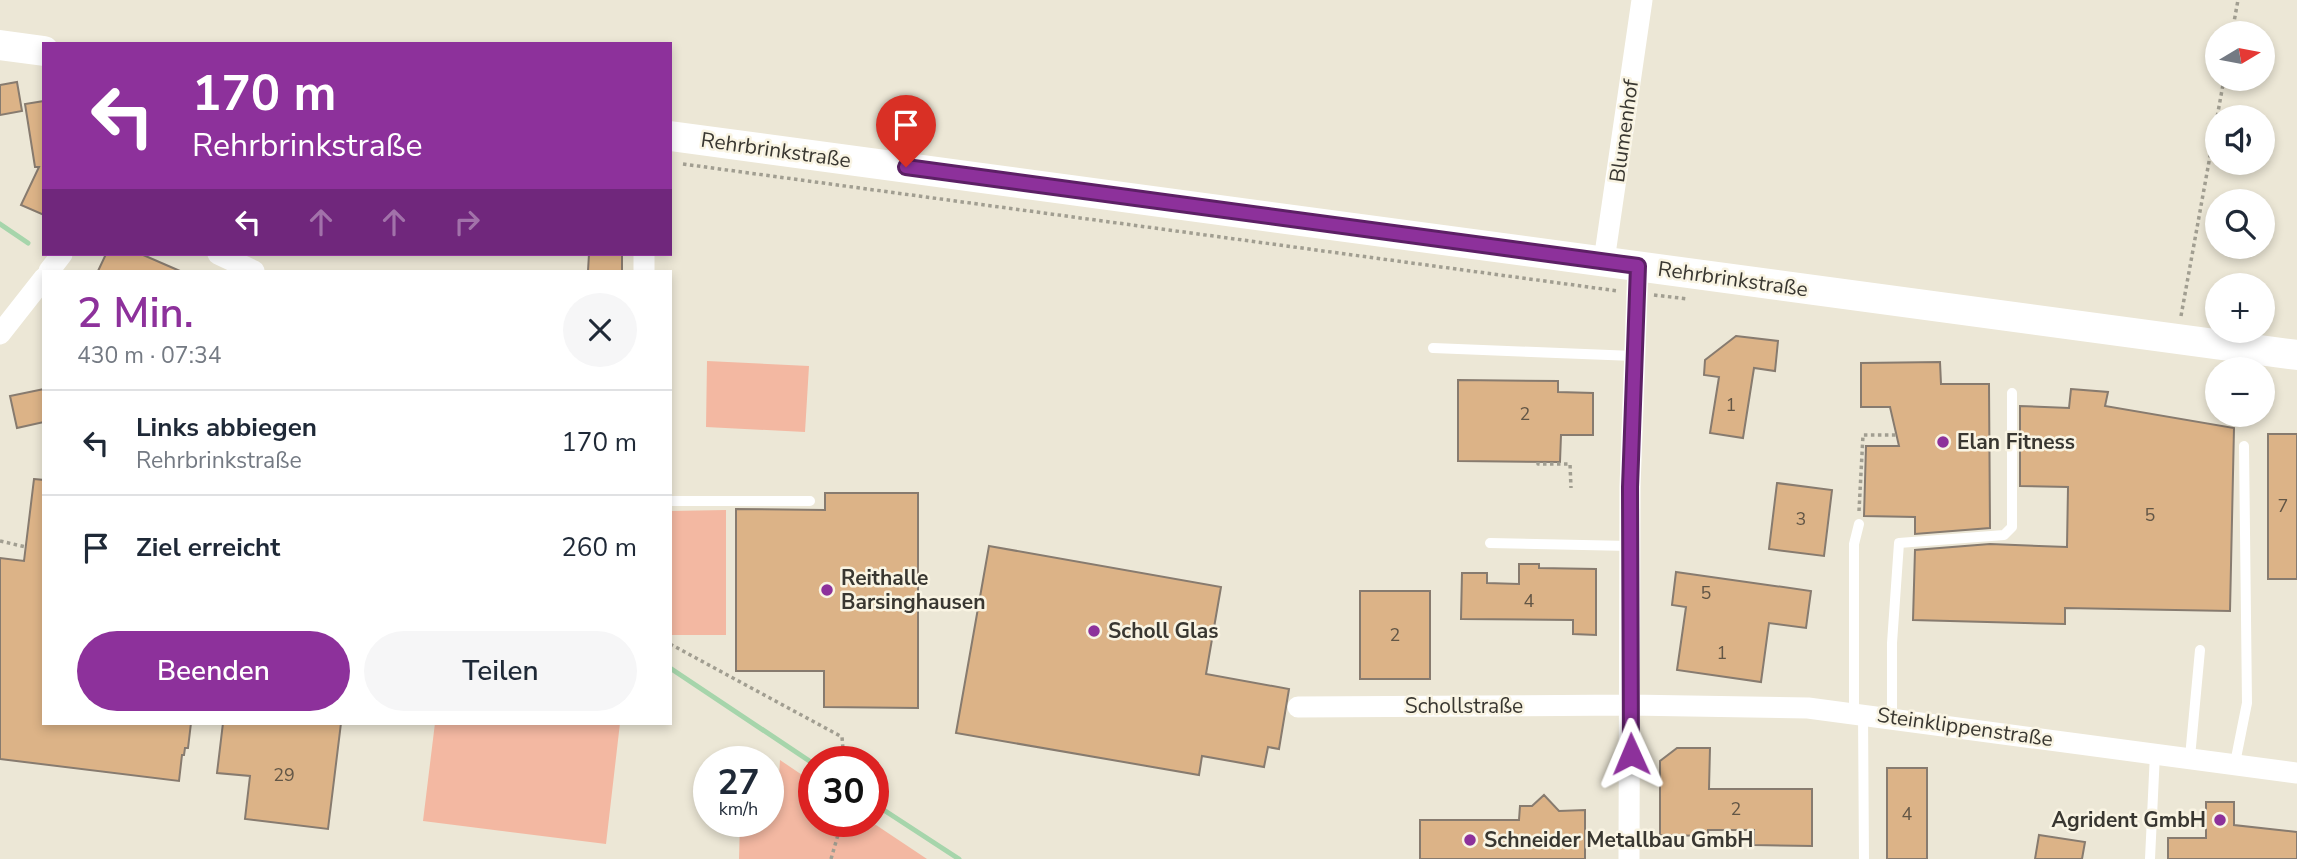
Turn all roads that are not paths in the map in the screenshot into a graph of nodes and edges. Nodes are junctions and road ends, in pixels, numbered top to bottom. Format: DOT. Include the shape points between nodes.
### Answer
graph roads {
  1 [pos="1642,0"];
  2 [pos="0,45"];
  3 [pos="42,51"];
  4 [pos="675,149"];
  5 [pos="60,256"];
  6 [pos="222,256"];
  7 [pos="1604,261"];
  8 [pos="50,270"];
  9 [pos="252,270"];
  10 [pos="1637,280"];
  11 [pos="42,281"];
  12 [pos="0,334"];
  13 [pos="1433,348"];
  14 [pos="2297,355"];
  15 [pos="1634,356"];
  16 [pos="2012,393"];
  17 [pos="2244,446"];
  18 [pos="672,501"];
  19 [pos="810,501"];
  20 [pos="1859,524"];
  21 [pos="1490,542"];
  22 [pos="1630,547"];
  23 [pos="2200,650"];
  24 [pos="1630,705"];
  25 [pos="1298,707"];
  26 [pos="1859,713"];
  27 [pos="1892,717"];
  28 [pos="2155,752"];
  29 [pos="2190,757"];
  30 [pos="2235,763"];
  31 [pos="2297,773"];
  32 [pos="1629,859"];
  33 [pos="1864,859"];
  34 [pos="2150,859"];
  1 -- 7 [label="street, Blumenhof"];
  2 -- 3 [label="main road"];
  4 -- 7 [label="main road, Rehrbrinkstraße"];
  5 -- 8 [label="street"];
  6 -- 9 [label="street"];
  7 -- 10 [label="main road, Rehrbrinkstraße"];
  10 -- 14 [label="main road, Rehrbrinkstraße"];
  10 -- 15 [label="street"];
  11 -- 12 [label="street"];
  13 -- 15 [label="lane"];
  15 -- 22 [label="street"];
  16 -- 27 [label="lane" via="2012,527 2004,536 1899,543"];
  17 -- 30 [label="lane" via="2247,703"];
  18 -- 19 [label="lane"];
  20 -- 26 [label="lane" via="1854,544"];
  21 -- 22 [label="lane"];
  22 -- 24 [label="street"];
  23 -- 29 [label="lane"];
  24 -- 25 [label="street, Schollstraße"];
  24 -- 26 [label="street, Steinklippenstraße"];
  24 -- 32 [label="street"];
  26 -- 27 [label="street, Steinklippenstraße"];
  26 -- 33 [label="lane"];
  27 -- 28 [label="street, Steinklippenstraße"];
  28 -- 29 [label="street, Steinklippenstraße"];
  28 -- 34 [label="lane"];
  29 -- 30 [label="street, Steinklippenstraße"];
  30 -- 31 [label="street, Steinklippenstraße"];
}
